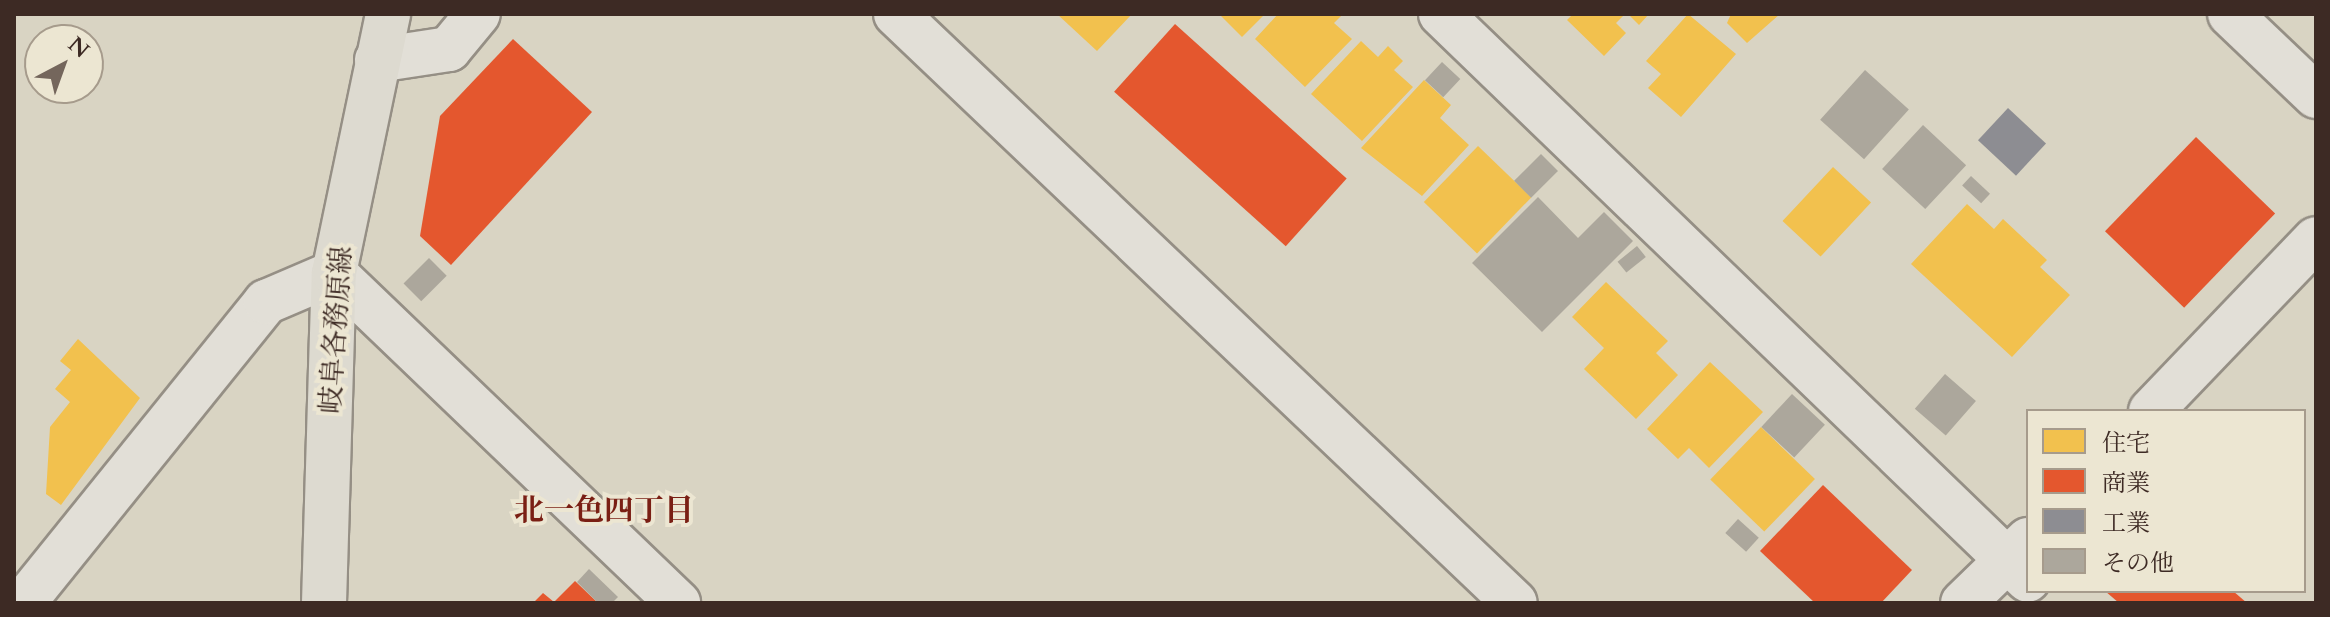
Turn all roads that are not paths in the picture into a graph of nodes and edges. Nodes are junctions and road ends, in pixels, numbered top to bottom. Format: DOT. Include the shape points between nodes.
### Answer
graph roads {
  1 [pos="388,14"];
  2 [pos="478,14"];
  3 [pos="896,14"];
  4 [pos="1441,14"];
  5 [pos="2230,14"];
  6 [pos="377,60"];
  7 [pos="2316,96"];
  8 [pos="2316,239"];
  9 [pos="334,273"];
  10 [pos="2153,409"];
  11 [pos="2021,561"];
  12 [pos="23,603"];
  13 [pos="324,603"];
  14 [pos="678,603"];
  15 [pos="1515,603"];
  16 [pos="1963,603"];
  1 -- 6 [label="main road, 岐阜各務原線"];
  2 -- 6 [label="street" via="449,49"];
  3 -- 15 [label="street"];
  4 -- 11 [label="street"];
  5 -- 7 [label="street"];
  6 -- 9 [label="main road, 岐阜各務原線"];
  8 -- 10 [label="street"];
  9 -- 12 [label="street" via="266,302"];
  9 -- 13 [label="main road, 岐阜各務原線"];
  9 -- 14 [label="street"];
  11 -- 16 [label="street"];
}
